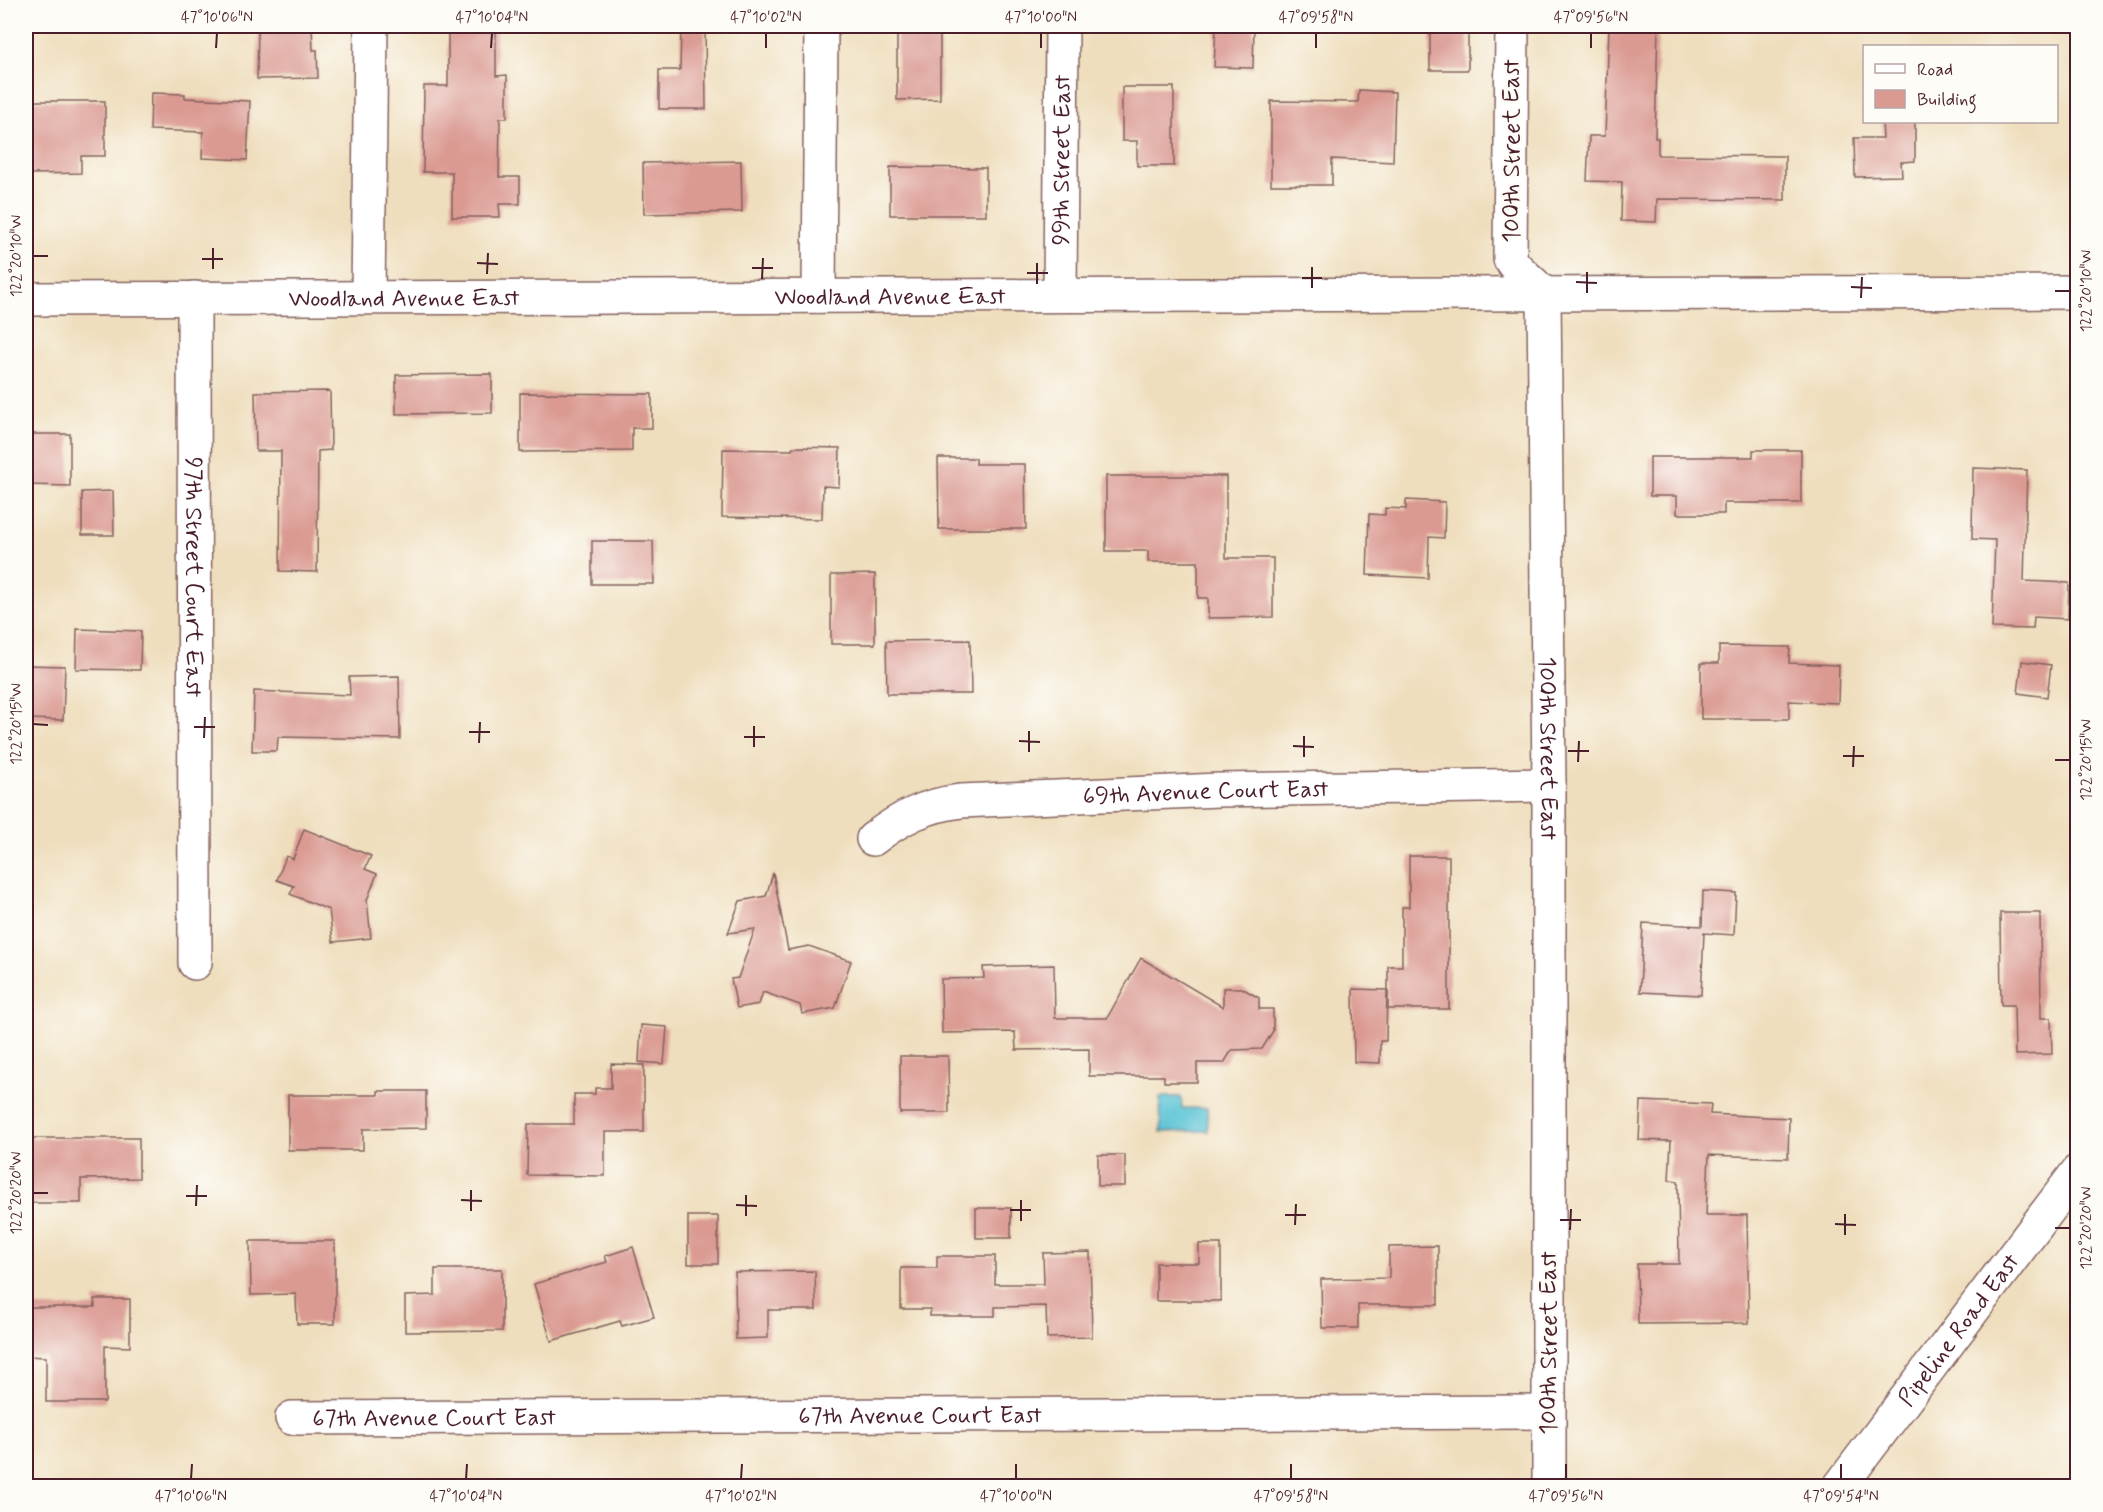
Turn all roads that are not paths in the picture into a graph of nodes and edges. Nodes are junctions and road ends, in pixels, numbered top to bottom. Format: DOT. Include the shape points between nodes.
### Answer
graph roads {
  1 [pos="371,26"];
  2 [pos="821,26"];
  3 [pos="1062,26"];
  4 [pos="1512,26"];
  5 [pos="2078,292"];
  6 [pos="1060,295"];
  7 [pos="1544,295"];
  8 [pos="819,296"];
  9 [pos="368,297"];
  10 [pos="194,298"];
  11 [pos="26,299"];
  12 [pos="1549,785"];
  13 [pos="873,840"];
  14 [pos="195,963"];
  15 [pos="2078,1171"];
  16 [pos="1548,1412"];
  17 [pos="292,1418"];
  18 [pos="1549,1486"];
  19 [pos="1840,1486"];
  1 -- 9 [label="street"];
  2 -- 8 [label="street"];
  3 -- 6 [label="street, 99th Street East"];
  4 -- 7 [label="street, 100th Street East" via="1510,259"];
  5 -- 7 [label="street, Woodland Avenue East"];
  6 -- 7 [label="street, Woodland Avenue East"];
  6 -- 8 [label="street, Woodland Avenue East"];
  7 -- 12 [label="street, 100th Street East"];
  8 -- 9 [label="street, Woodland Avenue East"];
  9 -- 10 [label="street, Woodland Avenue East"];
  10 -- 11 [label="street, Woodland Avenue East"];
  10 -- 14 [label="street, 97th Street Court East"];
  12 -- 13 [label="street, 69th Avenue Court East" via="1219,790 960,801 911,814"];
  12 -- 16 [label="street, 100th Street East"];
  15 -- 19 [label="street, Pipeline Road East"];
  16 -- 17 [label="street, 67th Avenue Court East"];
  16 -- 18 [label="street, 100th Street East"];
}
